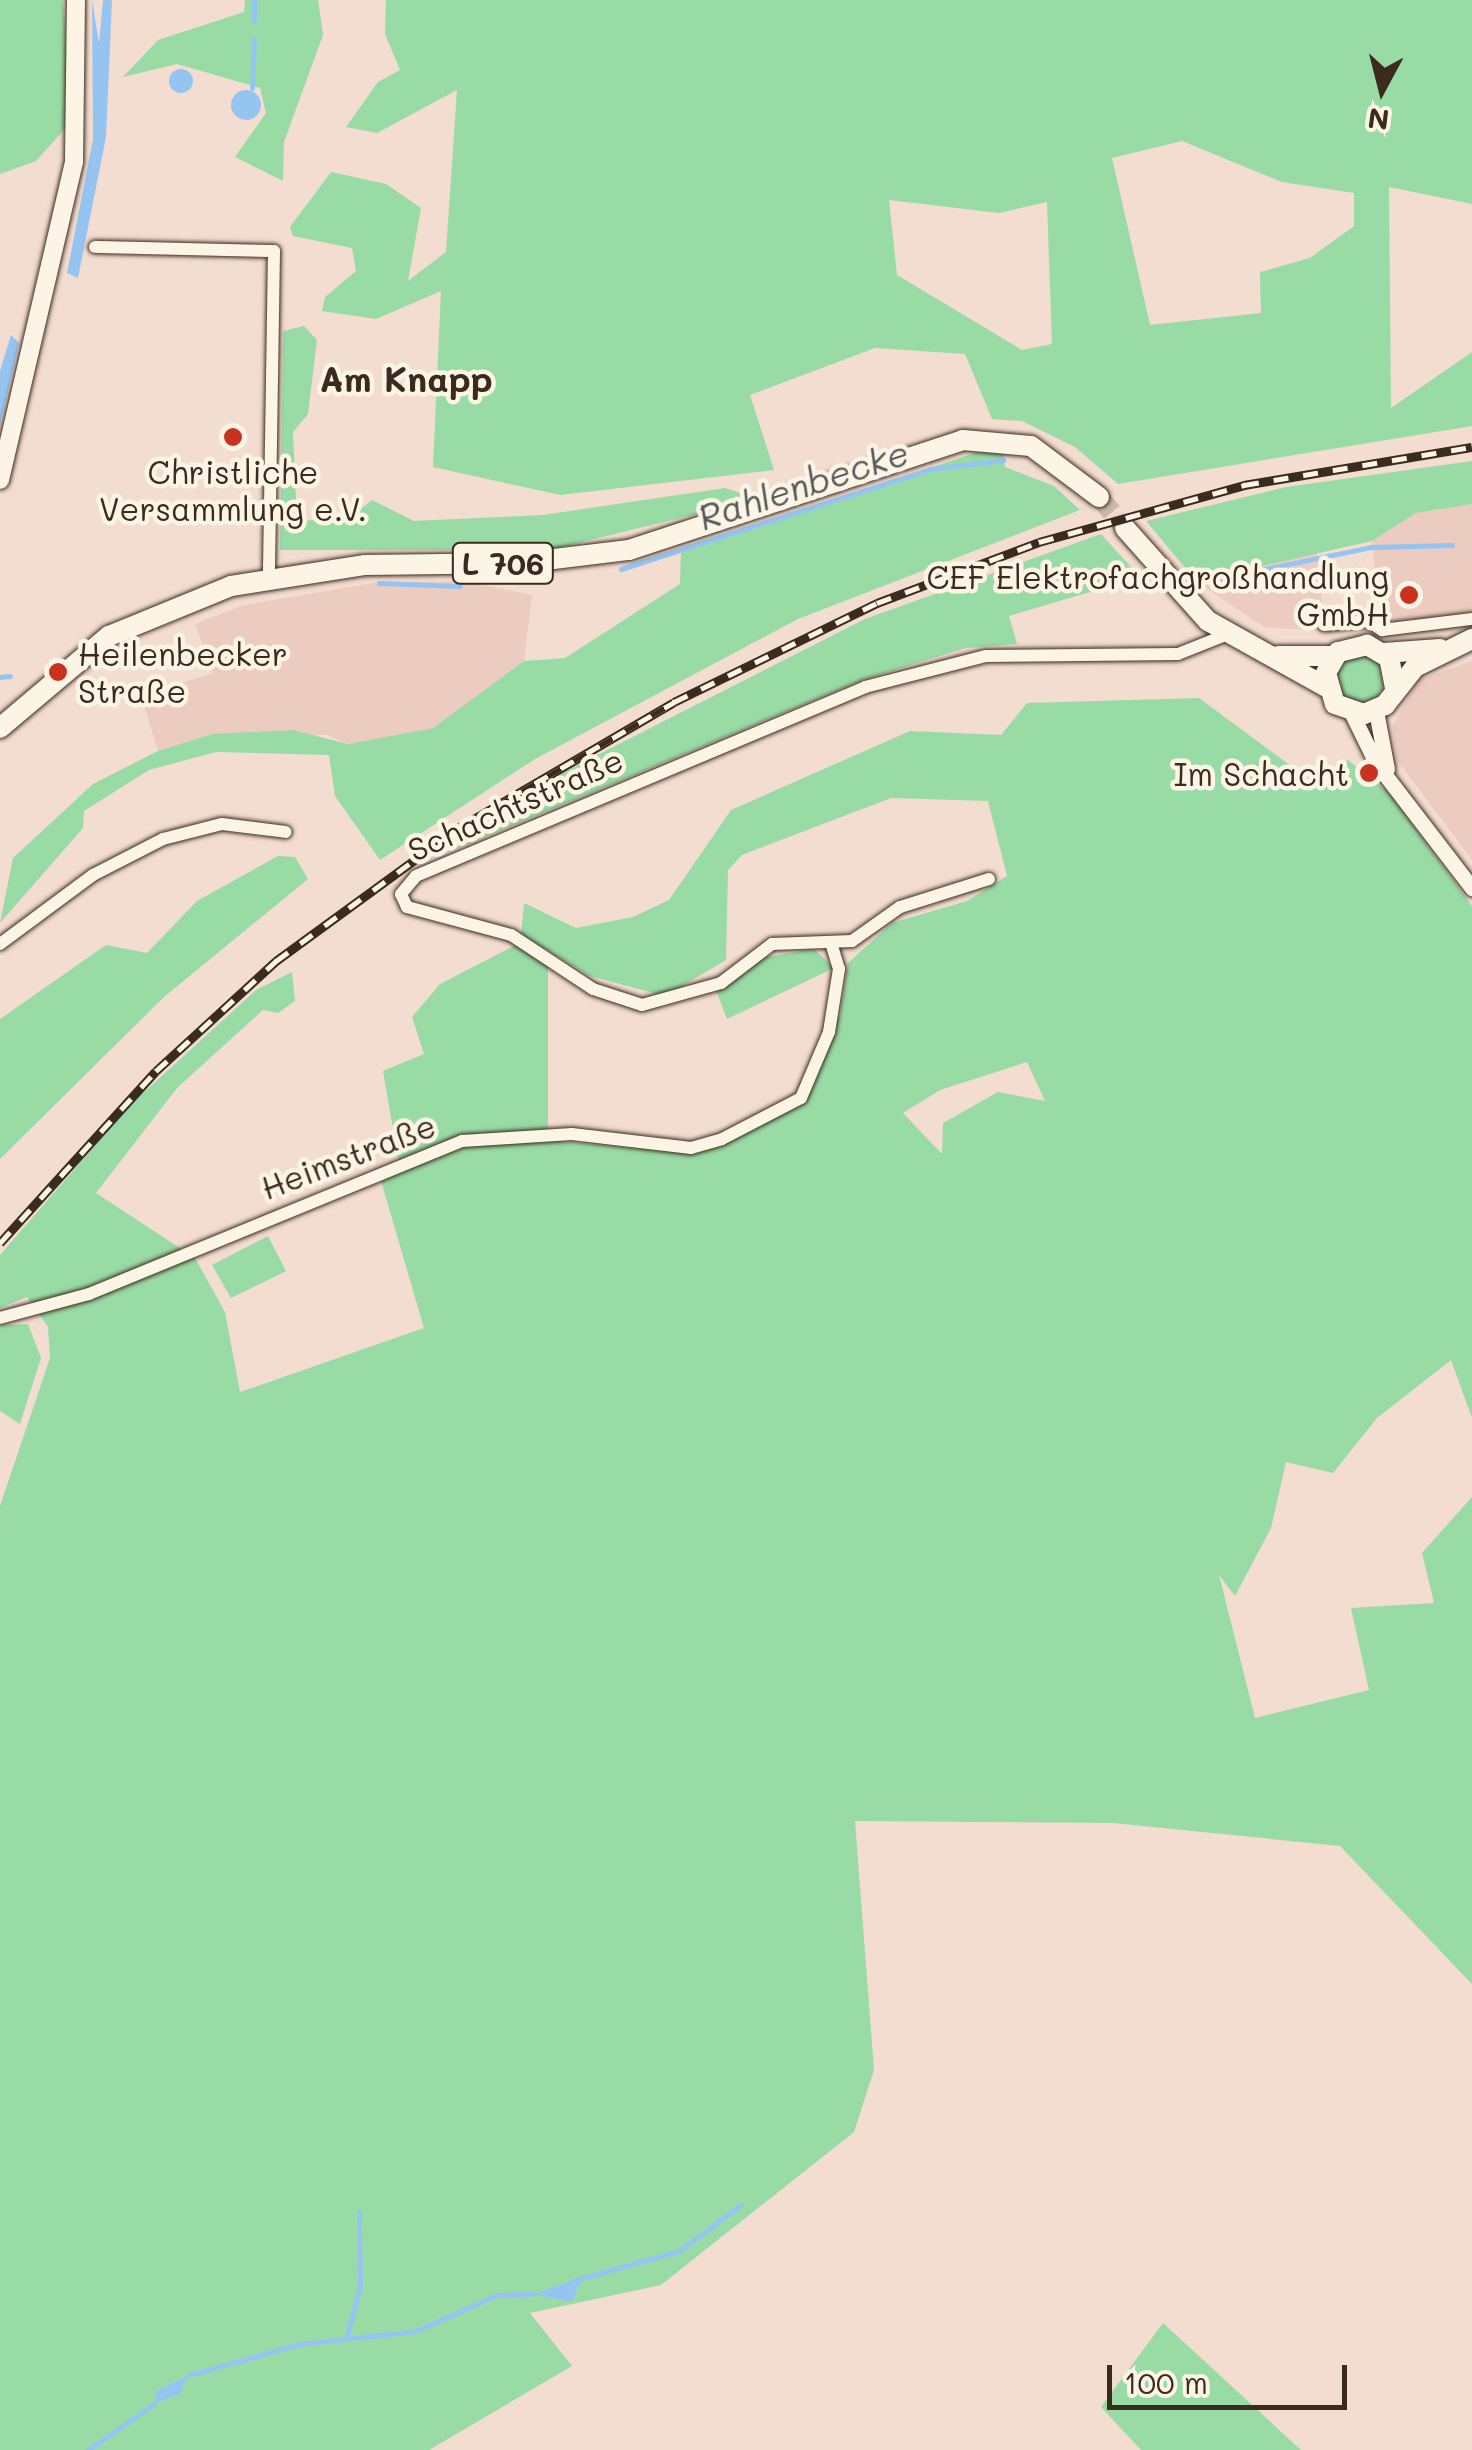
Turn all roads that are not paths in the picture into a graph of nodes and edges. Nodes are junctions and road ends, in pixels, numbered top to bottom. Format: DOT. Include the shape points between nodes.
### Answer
graph roads {
  1 [pos="76,0"];
  2 [pos="95,247"];
  3 [pos="0,480"];
  4 [pos="1099,497"];
  5 [pos="1125,528"];
  6 [pos="269,578"];
  7 [pos="1472,618"];
  8 [pos="1324,625"];
  9 [pos="1228,634"];
  10 [pos="1472,639"];
  11 [pos="1447,648"];
  12 [pos="1384,653"];
  13 [pos="1278,656"];
  14 [pos="1334,656"];
  15 [pos="1326,687"];
  16 [pos="1395,688"];
  17 [pos="1376,711"];
  18 [pos="1352,714"];
  19 [pos="0,728"];
  20 [pos="1392,782"];
  21 [pos="286,832"];
  22 [pos="988,879"];
  23 [pos="1472,888"];
  24 [pos="0,944"];
  25 [pos="832,946"];
  26 [pos="0,1318"];
  1 -- 3 [label="main road" via="74,162"];
  2 -- 6 [label="street" via="274,251"];
  4 -- 6 [label="main road, L 706" via="1031,446 962,440 629,550"];
  5 -- 9 [label="main road"];
  6 -- 19 [label="main road, L 706" via="194,598 109,636"];
  7 -- 8 [label="street" via="1382,630 1368,621"];
  9 -- 13 [label="main road"];
  9 -- 25 [label="street, Schachtstraße" via="1178,654 986,656 865,687 433,869 401,894 407,907 512,935 593,989 642,1006 697,994 772,944"];
  10 -- 11 [label="main road"];
  11 -- 12 [label="main road"];
  11 -- 16 [label="main road"];
  12 -- 14 [label="main road" via="1355,644"];
  12 -- 16 [label="main road"];
  13 -- 14 [label="main road"];
  13 -- 15 [label="main road"];
  14 -- 15 [label="main road"];
  15 -- 18 [label="main road"];
  16 -- 17 [label="main road"];
  17 -- 18 [label="main road"];
  17 -- 20 [label="street"];
  18 -- 20 [label="street"];
  20 -- 23 [label="street"];
  21 -- 24 [label="street" via="222,824 163,840 94,874"];
  22 -- 25 [label="street" via="900,907"];
  25 -- 26 [label="street, Heimstraße" via="839,969 830,1032 801,1098 722,1139 691,1148 572,1134 462,1141 89,1294"];
}
